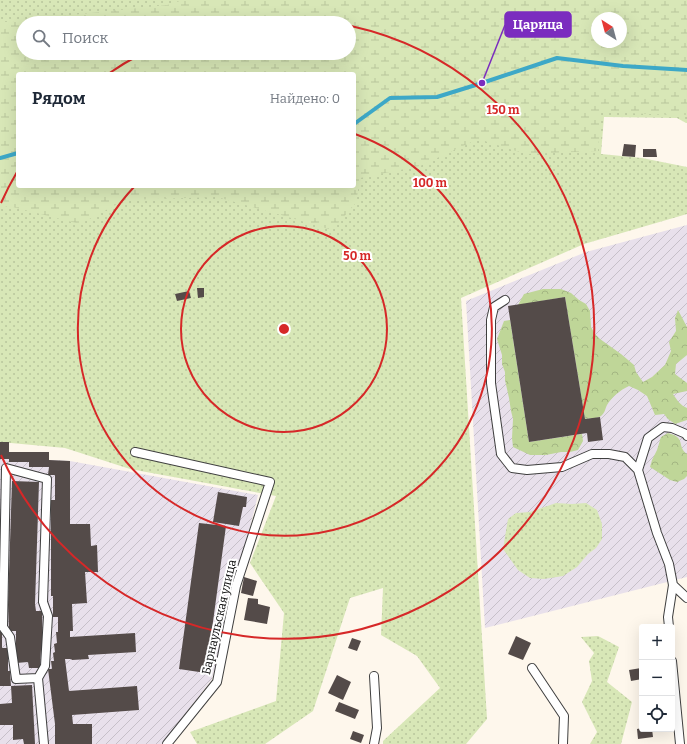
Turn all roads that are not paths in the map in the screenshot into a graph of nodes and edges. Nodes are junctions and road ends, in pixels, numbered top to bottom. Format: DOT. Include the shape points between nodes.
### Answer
graph roads {
  1 [pos="505,300"];
  2 [pos="687,436"];
  3 [pos="135,452"];
  4 [pos="638,470"];
  5 [pos="673,585"];
  6 [pos="687,598"];
  7 [pos="669,624"];
  8 [pos="532,668"];
  9 [pos="374,676"];
  10 [pos="38,678"];
  11 [pos="675,686"];
  12 [pos="682,743"];
  13 [pos="44,744"];
  14 [pos="167,744"];
  15 [pos="374,744"];
  16 [pos="563,744"];
  1 -- 4 [label="lane" via="494,307 491,320 491,383 501,454 512,468 527,470 562,466 592,454 610,454 625,457"];
  2 -- 4 [label="lane" via="672,428 663,427 648,438"];
  3 -- 14 [label="lane, Барнаульская улица" via="270,482 236,586 217,682"];
  4 -- 5 [label="lane" via="669,564"];
  5 -- 6 [label="lane"];
  5 -- 7 [label="lane"];
  8 -- 16 [label="lane" via="564,716"];
  9 -- 15 [label="lane" via="377,728"];
  10 -- 10 [label="lane" via="16,679 10,637 3,627 6,468 48,479 43,602 48,616 45,666"];
  10 -- 13 [label="lane"];
  11 -- 12 [label="lane"];
}
